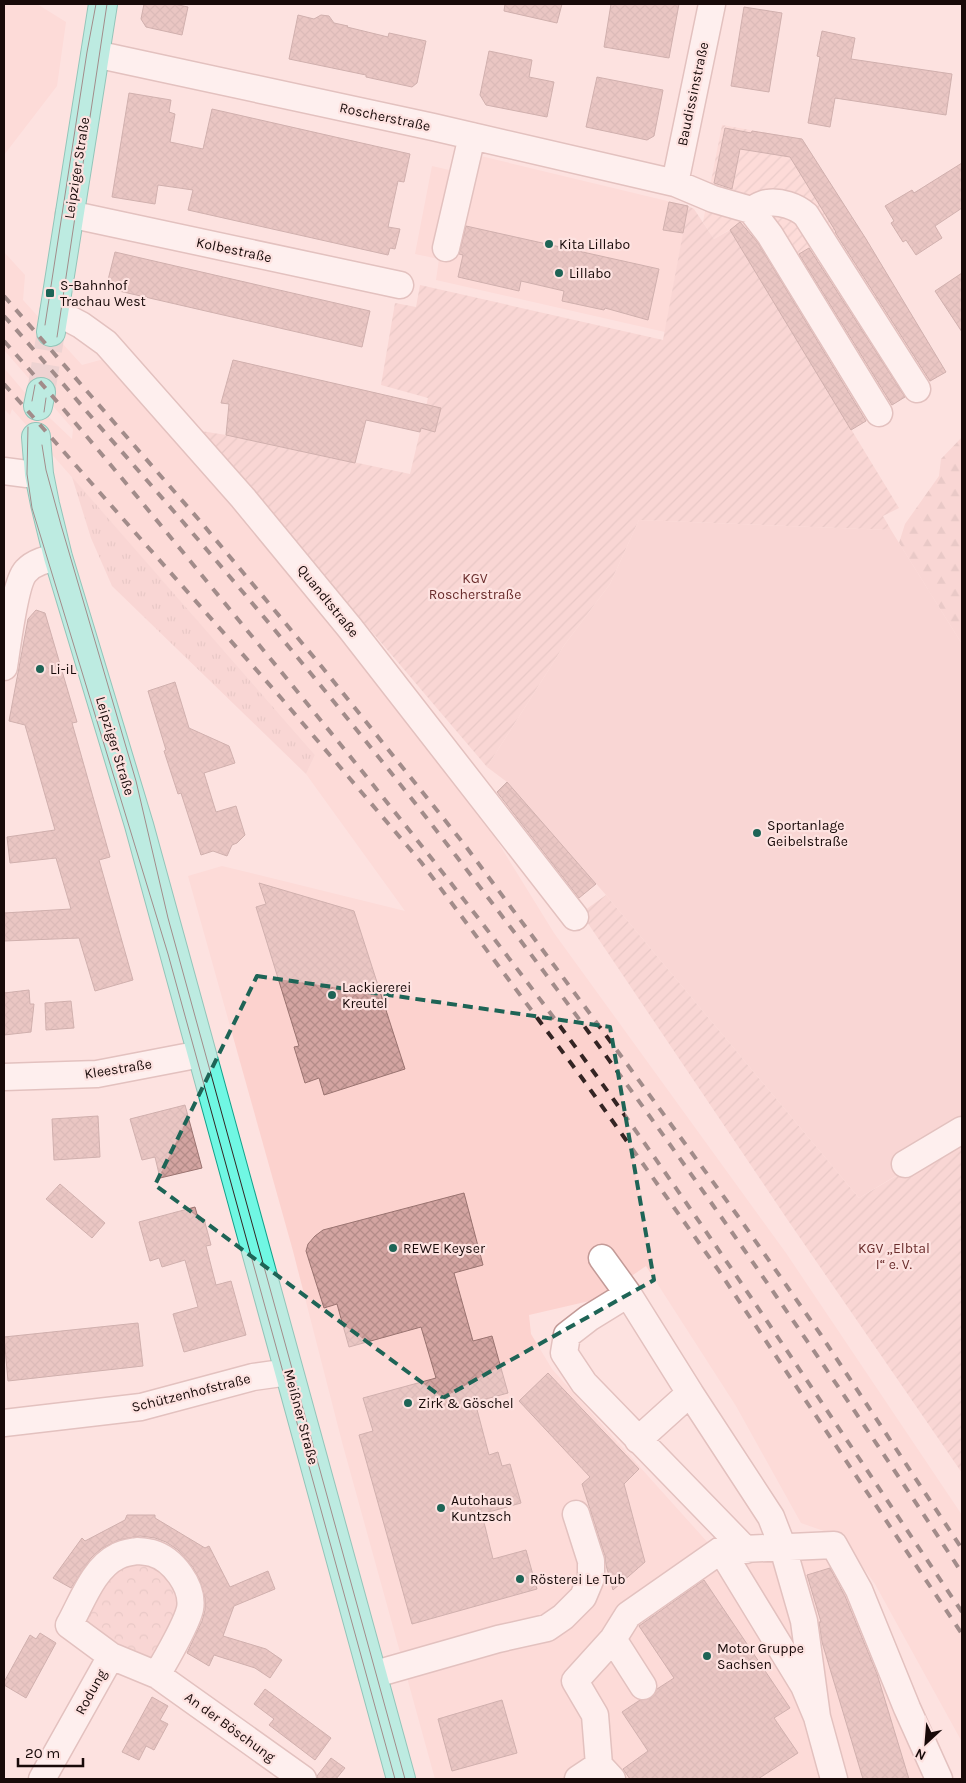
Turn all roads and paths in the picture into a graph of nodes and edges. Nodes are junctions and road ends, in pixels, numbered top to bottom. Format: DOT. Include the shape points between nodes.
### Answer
graph roads {
  1 [pos="103,4"];
  2 [pos="712,4"];
  3 [pos="95,54"];
  4 [pos="472,136"];
  5 [pos="675,183"];
  6 [pos="752,210"];
  7 [pos="69,214"];
  8 [pos="446,248"];
  9 [pos="400,285"];
  10 [pos="53,321"];
  11 [pos="917,389"];
  12 [pos="879,413"];
  13 [pos="36,437"];
  14 [pos="4,471"];
  15 [pos="39,474"];
  16 [pos="58,556"];
  17 [pos="4,667"];
  18 [pos="575,917"];
  19 [pos="201,1054"];
  20 [pos="4,1077"];
  21 [pos="962,1130"];
  22 [pos="905,1164"];
  23 [pos="602,1258"];
  24 [pos="628,1294"];
  25 [pos="289,1372"];
  26 [pos="690,1393"];
  27 [pos="4,1424"];
  28 [pos="638,1440"];
  29 [pos="576,1514"];
  30 [pos="783,1548"];
  31 [pos="721,1550"];
  32 [pos="746,1550"];
  33 [pos="613,1639"];
  34 [pos="111,1656"];
  35 [pos="157,1675"];
  36 [pos="372,1675"];
  37 [pos="643,1686"];
  38 [pos="817,1717"];
  39 [pos="606,1772"];
  40 [pos="42,1779"];
  41 [pos="303,1779"];
  42 [pos="401,1779"];
  43 [pos="578,1779"];
  44 [pos="834,1779"];
  45 [pos="939,1779"];
  1 -- 3 [label="main road, Leipziger Straße"];
  2 -- 5 [label="street, Baudissinstraße"];
  3 -- 4 [label="street, Roscherstraße"];
  3 -- 7 [label="main road, Leipziger Straße"];
  4 -- 5 [label="street, Roscherstraße"];
  4 -- 8 [label="street"];
  5 -- 6 [label="street, Roscherstraße" via="713,199"];
  6 -- 11 [label="street" via="765,203 788,204 806,215"];
  6 -- 12 [label="street"];
  7 -- 9 [label="street, Kolbestraße"];
  7 -- 10 [label="main road, Leipziger Straße"];
  10 -- 18 [label="street, Quandtstraße" via="81,325 106,343 243,498 350,628"];
  13 -- 15 [label="main road, Leipziger Straße"];
  14 -- 15 [label="street"];
  15 -- 16 [label="main road, Leipziger Straße"];
  16 -- 17 [label="street" via="26,571 19,584"];
  16 -- 19 [label="main road, Leipziger Straße" via="139,825"];
  19 -- 20 [label="street, Kleestraße" via="97,1074"];
  19 -- 25 [label="main road, Meißner Straße"];
  21 -- 22 [label="street"];
  23 -- 24 [label="street"];
  24 -- 26 [label="street"];
  24 -- 28 [label="street" via="567,1335 564,1353 584,1383"];
  25 -- 27 [label="street, Schützenhofstraße" via="253,1377 141,1407"];
  25 -- 36 [label="main road, Meißner Straße"];
  26 -- 28 [label="street"];
  26 -- 30 [label="street" via="771,1517"];
  28 -- 32 [label="street"];
  29 -- 36 [label="street" via="590,1561 591,1578 583,1597 563,1617 547,1628"];
  30 -- 32 [label="street"];
  30 -- 38 [label="street" via="804,1621"];
  30 -- 45 [label="street" via="834,1545 860,1590"];
  31 -- 32 [label="street"];
  31 -- 33 [label="street" via="628,1615"];
  31 -- 38 [label="street" via="804,1686"];
  33 -- 37 [label="street"];
  33 -- 39 [label="street" via="575,1681 595,1715"];
  34 -- 35 [label="street, An der Böschung"];
  34 -- 35 [label="street, An der Böschung" via="70,1625 105,1564 119,1555 137,1551 153,1553 175,1568 190,1594 190,1609"];
  34 -- 40 [label="street, Rodung"];
  35 -- 41 [label="street, An der Böschung"];
  36 -- 42 [label="main road, Meißner Straße"];
  38 -- 44 [label="street"];
  39 -- 43 [label="street"];
}
